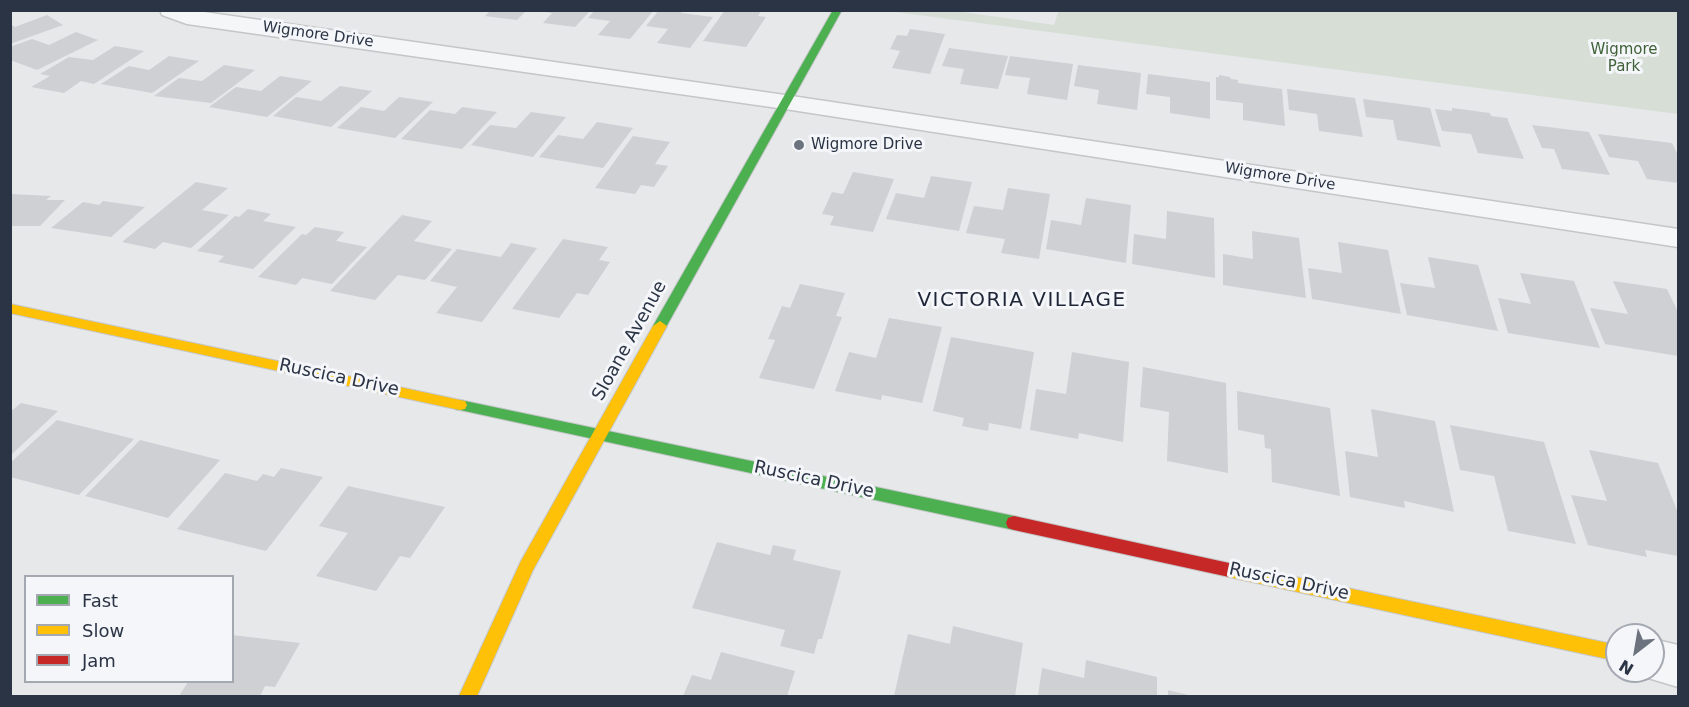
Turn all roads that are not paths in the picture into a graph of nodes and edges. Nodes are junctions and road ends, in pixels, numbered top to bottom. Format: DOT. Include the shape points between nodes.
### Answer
graph roads {
  1 [pos="170,10"];
  2 [pos="838,10"];
  3 [pos="785,102"];
  4 [pos="1678,238"];
  5 [pos="10,308"];
  6 [pos="599,434"];
  7 [pos="1605,650"];
  8 [pos="468,696"];
  1 -- 3 [label="street, Wigmore Drive" via="188,16"];
  2 -- 3 [label="street, Sloane Avenue"];
  3 -- 4 [label="street, Wigmore Drive"];
  3 -- 6 [label="street, Sloane Avenue"];
  5 -- 6 [label="street, Ruscica Drive"];
  6 -- 7 [label="street, Ruscica Drive"];
  6 -- 8 [label="street, Sloane Avenue" via="527,566"];
}
